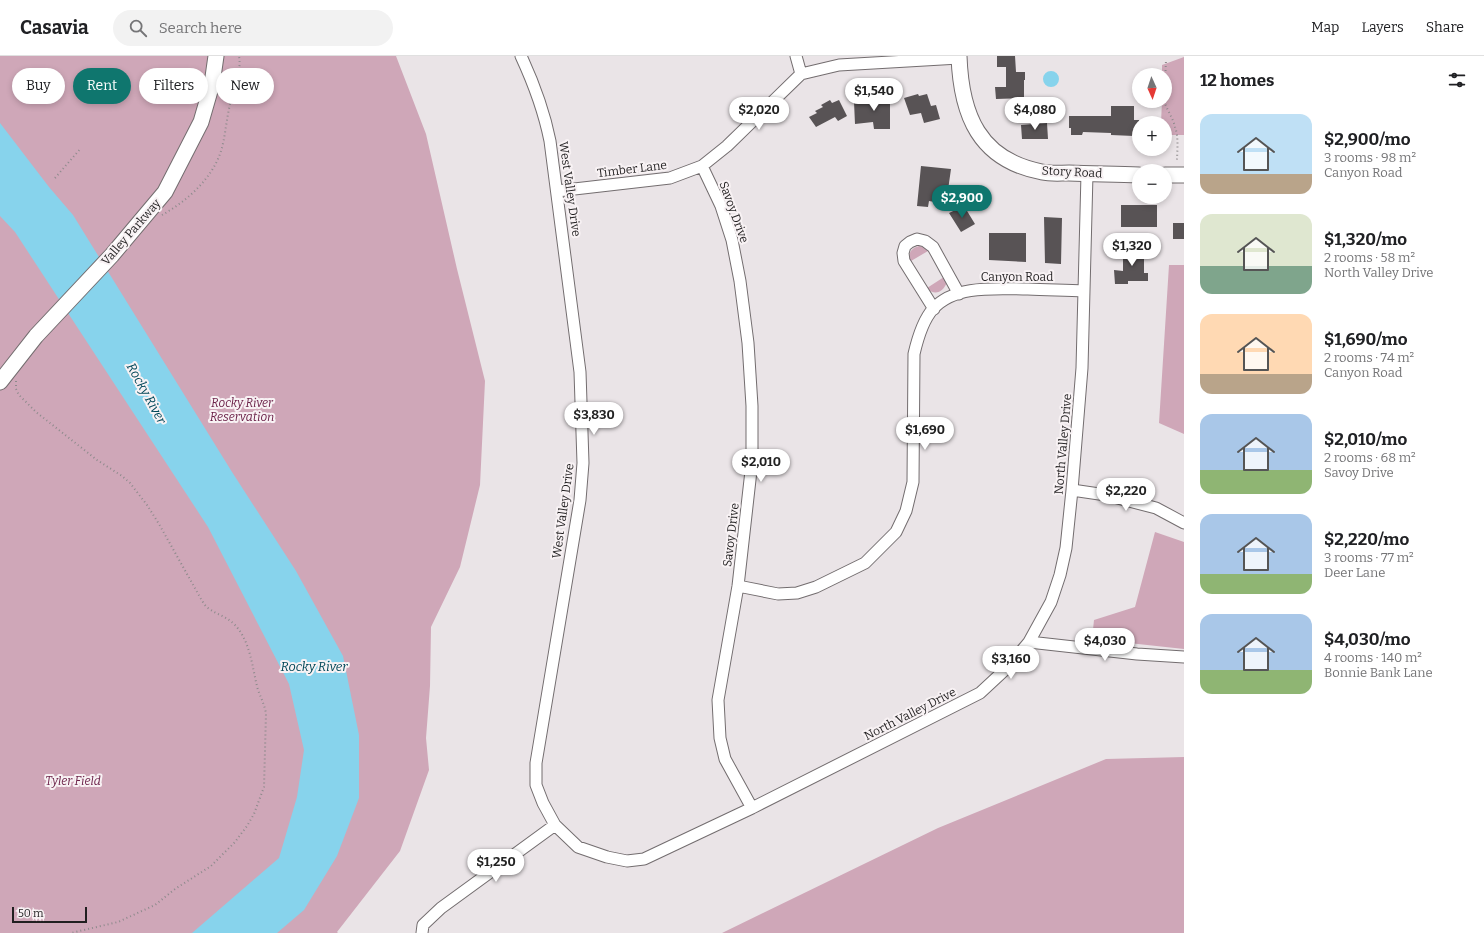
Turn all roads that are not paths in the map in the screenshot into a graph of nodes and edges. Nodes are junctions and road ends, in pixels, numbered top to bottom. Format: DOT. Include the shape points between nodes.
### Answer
graph roads {
  1 [pos="216,56"];
  2 [pos="521,56"];
  3 [pos="796,56"];
  4 [pos="959,57"];
  5 [pos="801,74"];
  6 [pos="702,166"];
  7 [pos="1087,174"];
  8 [pos="1132,174"];
  9 [pos="557,191"];
  10 [pos="1084,291"];
  11 [pos="959,294"];
  12 [pos="934,308"];
  13 [pos="0,382"];
  14 [pos="1072,490"];
  15 [pos="1184,523"];
  16 [pos="738,586"];
  17 [pos="1029,642"];
  18 [pos="1184,657"];
  19 [pos="752,808"];
  20 [pos="555,825"];
  21 [pos="422,933"];
  1 -- 13 [label="street, Valley Parkway" via="212,84 201,122 165,192 112,255 36,336"];
  2 -- 9 [label="street, West Valley Drive" via="538,94 545,118"];
  3 -- 5 [label="street"];
  4 -- 5 [label="street" via="839,65"];
  4 -- 7 [label="street, Story Road" via="961,88 968,112 979,136 998,154 1016,166 1043,172"];
  5 -- 6 [label="street, Timber Lane" via="727,146"];
  6 -- 9 [label="street, Timber Lane" via="670,178"];
  6 -- 16 [label="street, Savoy Drive" via="721,206 732,240 748,344 752,462"];
  7 -- 8 [label="street, Story Road"];
  7 -- 10 [label="street, North Valley Drive"];
  9 -- 20 [label="street, West Valley Drive" via="580,372 583,463 580,500 536,763 536,784"];
  10 -- 11 [label="street, Canyon Road" via="991,288"];
  10 -- 14 [label="street, North Valley Drive" via="1082,368"];
  11 -- 12 [label="street, Canyon Road" via="945,299"];
  11 -- 12 [label="street" via="933,247 917,239 910,242 905,246 904,261"];
  12 -- 16 [label="street, Canyon Road" via="918,338 914,354 913,482 906,511 896,532 865,563 816,587 797,593 778,594"];
  14 -- 15 [label="street" via="1106,495 1156,508"];
  14 -- 17 [label="street, North Valley Drive" via="1066,548 1060,575 1051,602"];
  16 -- 19 [label="street, Savoy Drive" via="718,700 720,738 725,759"];
  17 -- 18 [label="street"];
  17 -- 19 [label="street, North Valley Drive" via="1008,667 980,693"];
  19 -- 20 [label="street, North Valley Drive" via="644,859 627,861 578,848"];
  20 -- 21 [label="street" via="441,908 424,925"];
}
